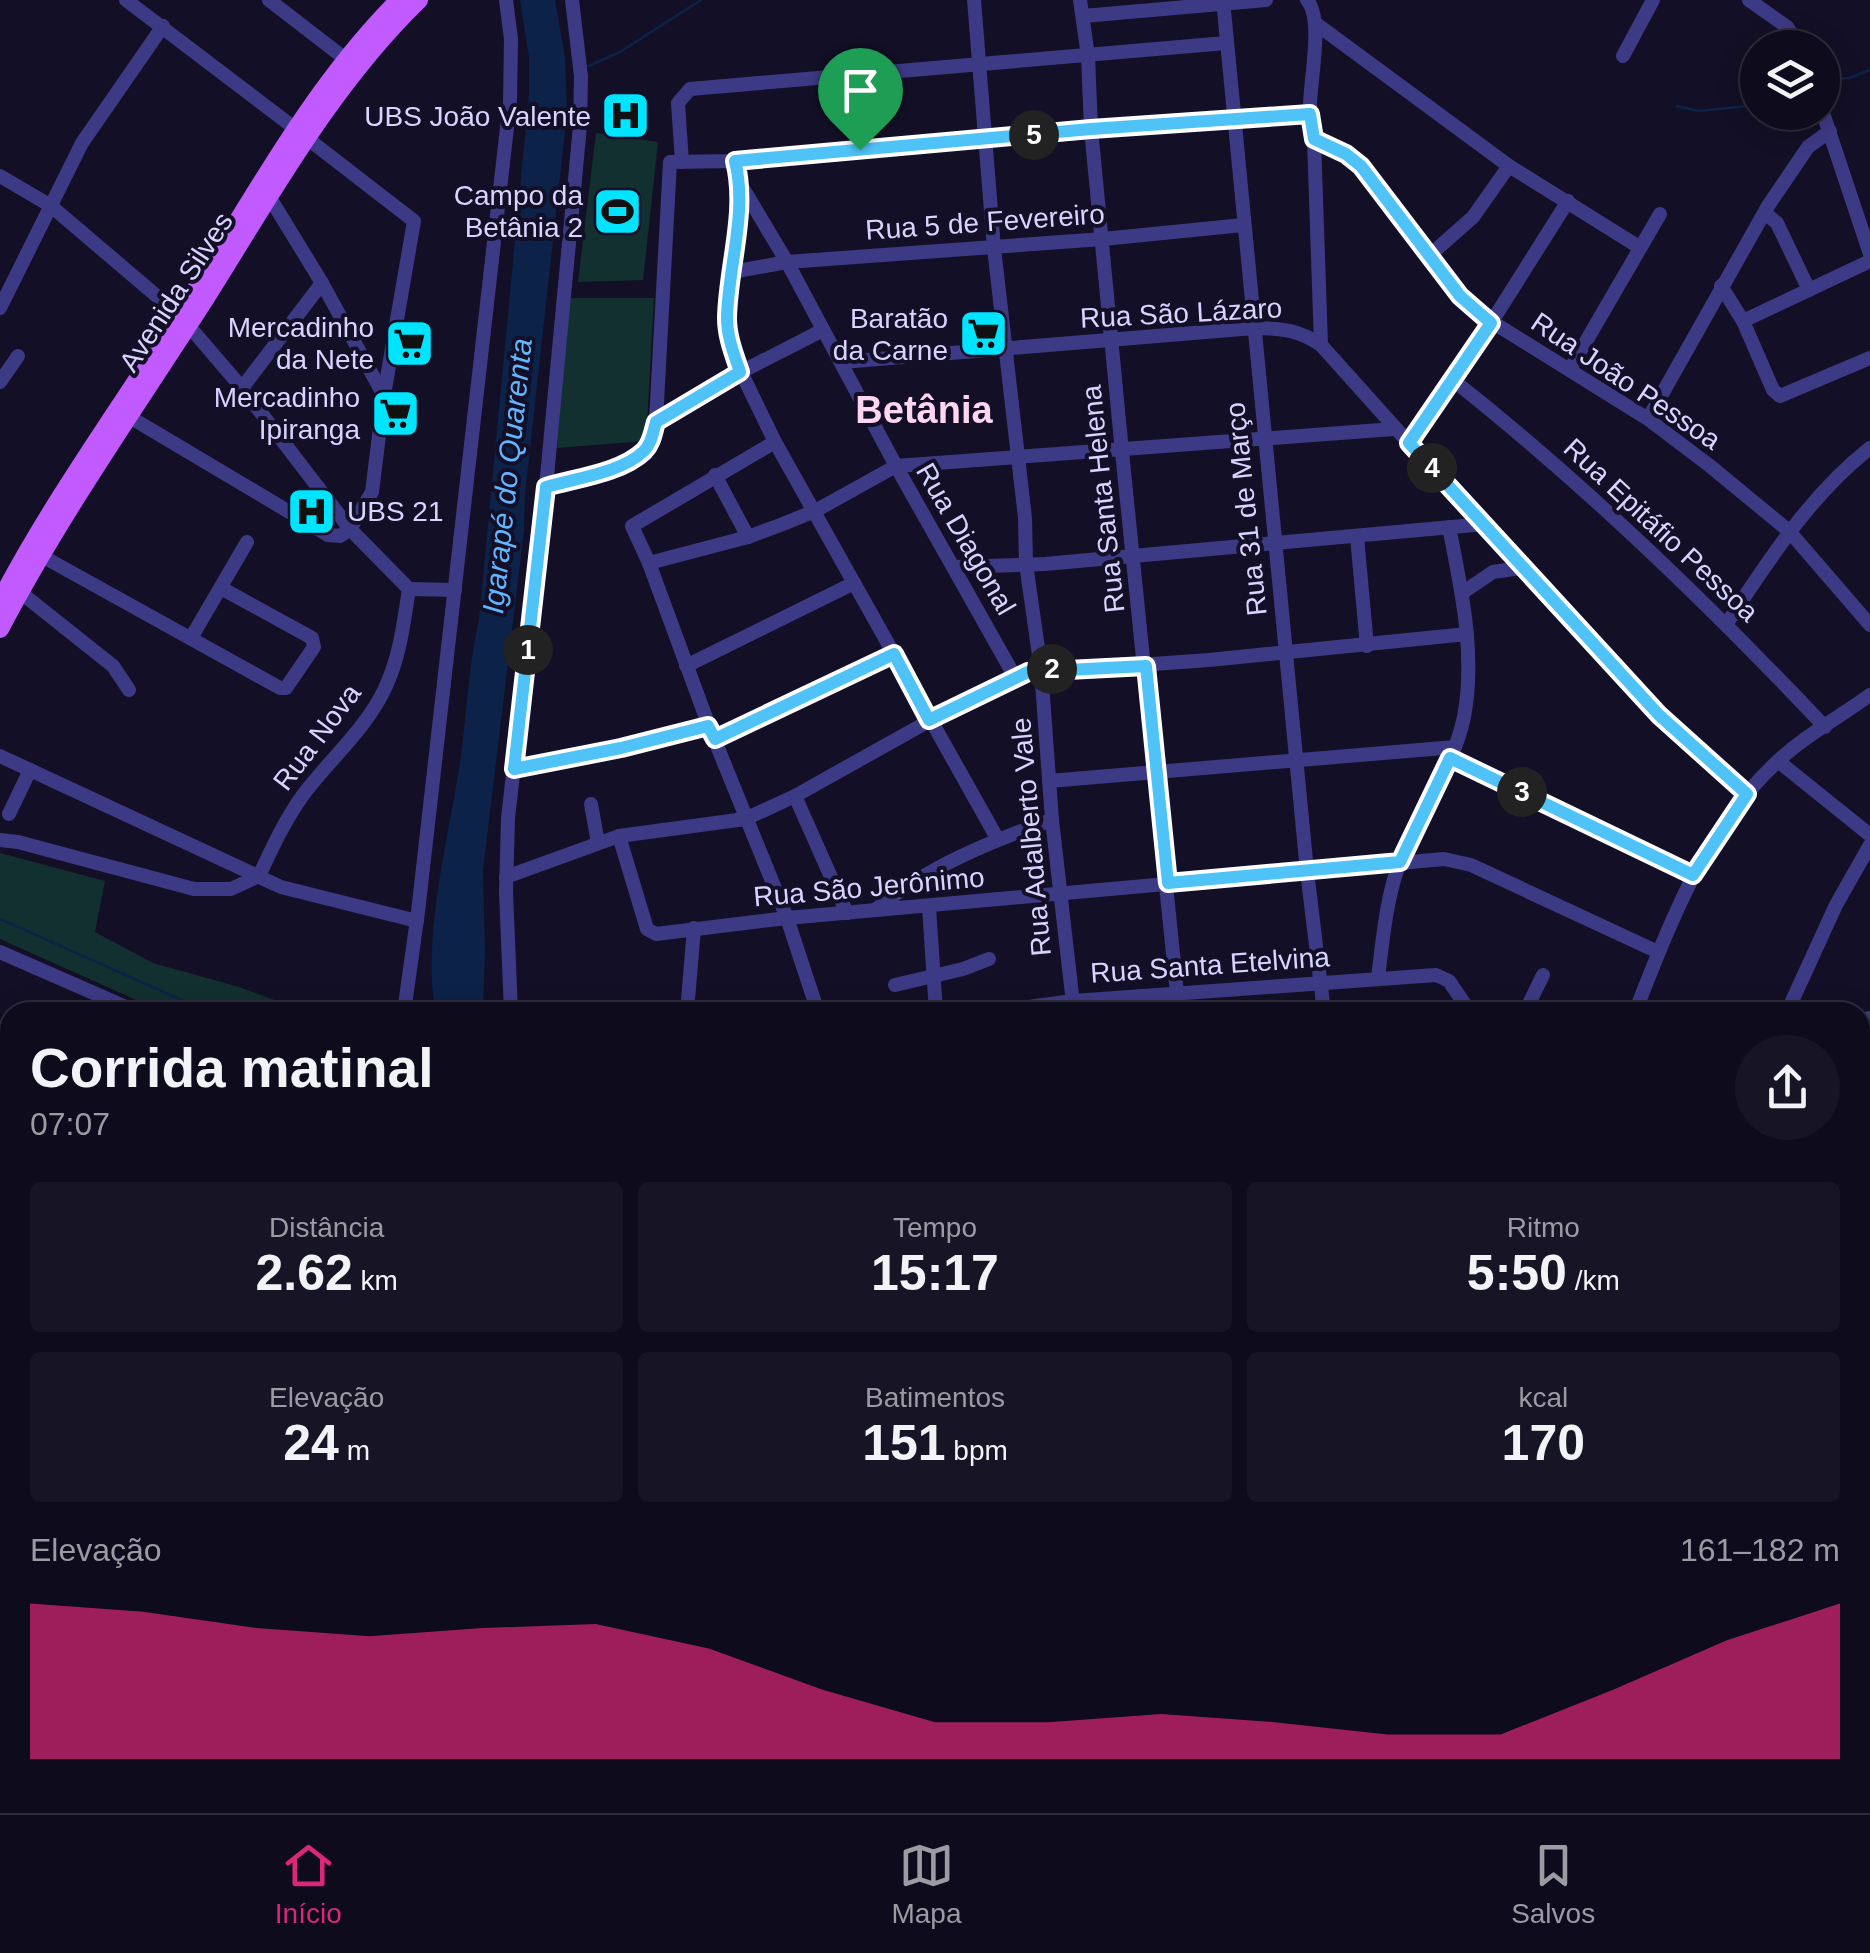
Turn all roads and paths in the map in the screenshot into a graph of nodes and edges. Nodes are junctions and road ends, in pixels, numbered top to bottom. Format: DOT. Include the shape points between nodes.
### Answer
graph roads {
  1 [pos="126,0"];
  2 [pos="270,0"];
  3 [pos="399,0"];
  4 [pos="419,0"];
  5 [pos="506,0"];
  6 [pos="572,0"];
  7 [pos="974,0"];
  8 [pos="1266,0"];
  9 [pos="1307,0"];
  10 [pos="1653,0"];
  11 [pos="1750,0"];
  12 [pos="1223,2"];
  13 [pos="1082,8"];
  14 [pos="1315,22"];
  15 [pos="163,26"];
  16 [pos="1790,30"];
  17 [pos="1226,42"];
  18 [pos="1088,56"];
  19 [pos="1622,56"];
  20 [pos="352,64"];
  21 [pos="980,65"];
  22 [pos="1310,114"];
  23 [pos="1233,121"];
  24 [pos="1091,129"];
  25 [pos="1830,131"];
  26 [pos="303,134"];
  27 [pos="986,139"];
  28 [pos="1314,139"];
  29 [pos="735,161"];
  30 [pos="682,162"];
  31 [pos="1509,166"];
  32 [pos="0,176"];
  33 [pos="741,185"];
  34 [pos="270,198"];
  35 [pos="1568,200"];
  36 [pos="51,206"];
  37 [pos="1765,213"];
  38 [pos="1660,214"];
  39 [pos="1243,225"];
  40 [pos="1103,239"];
  41 [pos="1639,247"];
  42 [pos="994,248"];
  43 [pos="1429,256"];
  44 [pos="1870,258"];
  45 [pos="787,262"];
  46 [pos="732,272"];
  47 [pos="322,283"];
  48 [pos="1721,286"];
  49 [pos="1809,290"];
  50 [pos="0,308"];
  51 [pos="184,320"];
  52 [pos="1743,320"];
  53 [pos="1491,323"];
  54 [pos="1254,328"];
  55 [pos="823,330"];
  56 [pos="1112,341"];
  57 [pos="1321,344"];
  58 [pos="1007,348"];
  59 [pos="18,356"];
  60 [pos="1870,358"];
  61 [pos="842,362"];
  62 [pos="1570,369"];
  63 [pos="740,372"];
  64 [pos="1453,380"];
  65 [pos="0,382"];
  66 [pos="242,388"];
  67 [pos="384,395"];
  68 [pos="128,416"];
  69 [pos="1648,419"];
  70 [pos="656,422"];
  71 [pos="1394,429"];
  72 [pos="1264,439"];
  73 [pos="776,442"];
  74 [pos="1409,443"];
  75 [pos="1870,448"];
  76 [pos="1122,452"];
  77 [pos="1017,460"];
  78 [pos="896,466"];
  79 [pos="715,475"];
  80 [pos="546,487"];
  81 [pos="815,511"];
  82 [pos="1484,524"];
  83 [pos="1449,527"];
  84 [pos="350,529"];
  85 [pos="1788,531"];
  86 [pos="748,537"];
  87 [pos="1357,537"];
  88 [pos="246,542"];
  89 [pos="1274,544"];
  90 [pos="40,555"];
  91 [pos="1134,556"];
  92 [pos="649,563"];
  93 [pos="1026,564"];
  94 [pos="954,567"];
  95 [pos="1521,568"];
  96 [pos="854,583"];
  97 [pos="221,588"];
  98 [pos="409,588"];
  99 [pos="455,590"];
  100 [pos="20,592"];
  101 [pos="1462,593"];
  102 [pos="0,602"];
  103 [pos="1726,623"];
  104 [pos="1870,625"];
  105 [pos="0,629"];
  106 [pos="1467,634"];
  107 [pos="192,638"];
  108 [pos="1367,646"];
  109 [pos="1286,650"];
  110 [pos="894,654"];
  111 [pos="686,666"];
  112 [pos="1146,666"];
  113 [pos="1041,669"];
  114 [pos="1014,677"];
  115 [pos="129,690"];
  116 [pos="1870,695"];
  117 [pos="929,720"];
  118 [pos="1825,727"];
  119 [pos="712,732"];
  120 [pos="1453,753"];
  121 [pos="0,756"];
  122 [pos="1297,759"];
  123 [pos="1778,761"];
  124 [pos="514,769"];
  125 [pos="30,770"];
  126 [pos="1155,773"];
  127 [pos="1050,781"];
  128 [pos="1747,794"];
  129 [pos="795,796"];
  130 [pos="591,804"];
  131 [pos="9,814"];
  132 [pos="745,819"];
  133 [pos="1052,820"];
  134 [pos="1870,834"];
  135 [pos="619,836"];
  136 [pos="998,838"];
  137 [pos="0,840"];
  138 [pos="598,842"];
  139 [pos="1870,845"];
  140 [pos="1400,862"];
  141 [pos="1306,870"];
  142 [pos="1693,875"];
  143 [pos="259,876"];
  144 [pos="506,877"];
  145 [pos="1168,883"];
  146 [pos="1060,894"];
  147 [pos="929,907"];
  148 [pos="875,910"];
  149 [pos="847,913"];
  150 [pos="787,918"];
  151 [pos="417,921"];
  152 [pos="694,928"];
  153 [pos="0,952"];
  154 [pos="1658,952"];
  155 [pos="989,959"];
  156 [pos="1543,975"];
  157 [pos="934,977"];
  158 [pos="1378,977"];
  159 [pos="1319,983"];
  160 [pos="894,985"];
  161 [pos="1178,993"];
  162 [pos="114,1002"];
  163 [pos="405,1002"];
  164 [pos="511,1002"];
  165 [pos="688,1002"];
  166 [pos="815,1002"];
  167 [pos="935,1002"];
  168 [pos="1072,1002"];
  169 [pos="1110,1002"];
  170 [pos="1322,1002"];
  171 [pos="1463,1002"];
  172 [pos="1530,1002"];
  173 [pos="1639,1002"];
  174 [pos="1792,1002"];
  1 -- 15 [label="street"];
  2 -- 20 [label="street"];
  3 -- 20 [label="main road, Avenida Silves"];
  4 -- 20 [label="main road, Avenida Silves"];
  5 -- 99 [label="street" via="510,101"];
  6 -- 80 [label="street" via="582,76 580,126"];
  7 -- 21 [label="street, Rua Adalberto Vale"];
  8 -- 12 [label="street"];
  9 -- 14 [label="street"];
  10 -- 19 [label="street"];
  11 -- 16 [label="street"];
  12 -- 13 [label="street"];
  12 -- 17 [label="street, Rua 31 de Março"];
  13 -- 18 [label="street, Rua Santa Helena"];
  14 -- 22 [label="street"];
  14 -- 31 [label="street"];
  15 -- 26 [label="street"];
  15 -- 36 [label="street" via="82,143"];
  17 -- 18 [label="street"];
  17 -- 23 [label="street, Rua 31 de Março"];
  18 -- 21 [label="street"];
  18 -- 24 [label="street, Rua Santa Helena"];
  20 -- 26 [label="main road, Avenida Silves"];
  21 -- 27 [label="street, Rua Adalberto Vale"];
  21 -- 30 [label="street" via="690,89 678,103"];
  22 -- 23 [label="street"];
  22 -- 28 [label="street"];
  23 -- 24 [label="street"];
  23 -- 39 [label="street, Rua 31 de Março"];
  24 -- 27 [label="street"];
  24 -- 40 [label="street, Rua Santa Helena"];
  25 -- 37 [label="street" via="1808,147"];
  25 -- 44 [label="street"];
  26 -- 34 [label="main road, Avenida Silves"];
  26 -- 51 [label="main road, Avenida Silves"];
  26 -- 67 [label="street" via="414,221"];
  27 -- 29 [label="street"];
  27 -- 42 [label="street, Rua Adalberto Vale"];
  28 -- 43 [label="street, Rua João Pessoa" via="1361,166"];
  28 -- 57 [label="street"];
  29 -- 30 [label="street"];
  29 -- 33 [label="street, Rua Diagonal"];
  30 -- 70 [label="street" via="668,165"];
  31 -- 35 [label="street"];
  31 -- 43 [label="street" via="1473,217"];
  32 -- 36 [label="street"];
  33 -- 45 [label="street, Rua Diagonal"];
  33 -- 46 [label="street"];
  34 -- 47 [label="street"];
  34 -- 51 [label="main road, Avenida Silves"];
  35 -- 41 [label="street"];
  35 -- 53 [label="street"];
  36 -- 50 [label="street"];
  36 -- 51 [label="street"];
  37 -- 48 [label="street"];
  37 -- 49 [label="street"];
  38 -- 41 [label="street"];
  39 -- 40 [label="street, Rua 5 de Fevereiro"];
  39 -- 54 [label="street, Rua 31 de Março"];
  40 -- 42 [label="street, Rua 5 de Fevereiro"];
  40 -- 56 [label="street, Rua Santa Helena"];
  41 -- 62 [label="street"];
  42 -- 45 [label="street, Rua 5 de Fevereiro"];
  42 -- 58 [label="street, Rua Adalberto Vale"];
  43 -- 53 [label="street, Rua João Pessoa"];
  44 -- 49 [label="street"];
  45 -- 46 [label="street, Rua 5 de Fevereiro"];
  45 -- 55 [label="street, Rua Diagonal"];
  46 -- 63 [label="street" via="727,320"];
  47 -- 66 [label="street"];
  47 -- 67 [label="street"];
  48 -- 52 [label="street"];
  48 -- 69 [label="street"];
  49 -- 52 [label="street"];
  51 -- 66 [label="street"];
  51 -- 68 [label="main road, Avenida Silves"];
  51 -- 102 [label="main road, Avenida Silves" via="68,484"];
  52 -- 60 [label="street" via="1780,396"];
  53 -- 62 [label="street, Rua João Pessoa"];
  53 -- 64 [label="street"];
  54 -- 56 [label="street, Rua São Lázaro"];
  54 -- 57 [label="street, Rua São Lázaro" via="1292,330"];
  54 -- 72 [label="street, Rua 31 de Março"];
  55 -- 61 [label="street, Rua Diagonal"];
  55 -- 63 [label="street"];
  56 -- 58 [label="street, Rua São Lázaro"];
  56 -- 76 [label="street, Rua Santa Helena"];
  57 -- 71 [label="street"];
  58 -- 61 [label="street, Rua São Lázaro"];
  58 -- 77 [label="street, Rua Adalberto Vale"];
  59 -- 65 [label="street"];
  61 -- 78 [label="street, Rua Diagonal"];
  62 -- 69 [label="street, Rua João Pessoa"];
  63 -- 70 [label="street"];
  63 -- 73 [label="street"];
  64 -- 74 [label="street"];
  64 -- 103 [label="street, Rua Epitáfio Pessoa" via="1554,463"];
  66 -- 84 [label="street"];
  67 -- 84 [label="street" via="372,492"];
  68 -- 84 [label="street" via="328,535"];
  68 -- 90 [label="main road, Avenida Silves"];
  69 -- 85 [label="street, Rua João Pessoa"];
  70 -- 80 [label="street" via="652,441 628,462"];
  71 -- 72 [label="street"];
  71 -- 74 [label="street"];
  72 -- 76 [label="street"];
  72 -- 89 [label="street, Rua 31 de Março"];
  73 -- 79 [label="street"];
  73 -- 81 [label="street"];
  74 -- 82 [label="street"];
  75 -- 85 [label="street"];
  76 -- 77 [label="street"];
  76 -- 91 [label="street, Rua Santa Helena"];
  77 -- 78 [label="street"];
  77 -- 93 [label="street, Rua Adalberto Vale"];
  78 -- 81 [label="street"];
  78 -- 94 [label="street, Rua Diagonal"];
  79 -- 86 [label="street"];
  79 -- 92 [label="street" via="632,526"];
  80 -- 124 [label="street"];
  81 -- 86 [label="street"];
  81 -- 96 [label="street"];
  82 -- 83 [label="street"];
  82 -- 95 [label="street"];
  83 -- 87 [label="street"];
  83 -- 101 [label="street"];
  84 -- 98 [label="street"];
  85 -- 103 [label="street"];
  85 -- 104 [label="street, Rua João Pessoa"];
  86 -- 92 [label="street"];
  87 -- 89 [label="street"];
  87 -- 108 [label="street"];
  88 -- 97 [label="street"];
  89 -- 91 [label="street"];
  89 -- 109 [label="street, Rua 31 de Março"];
  90 -- 100 [label="main road, Avenida Silves"];
  90 -- 107 [label="street"];
  91 -- 93 [label="street"];
  91 -- 112 [label="street, Rua Santa Helena"];
  92 -- 111 [label="street"];
  93 -- 94 [label="street"];
  93 -- 113 [label="street, Rua Adalberto Vale"];
  94 -- 114 [label="street, Rua Diagonal"];
  95 -- 101 [label="street" via="1493,572"];
  95 -- 128 [label="street" via="1659,715"];
  96 -- 110 [label="street"];
  96 -- 111 [label="street"];
  97 -- 107 [label="street"];
  97 -- 107 [label="street" via="307,634 314,648 283,688"];
  98 -- 99 [label="street"];
  98 -- 143 [label="street, Rua Nova" via="387,684 280,830"];
  99 -- 151 [label="street"];
  100 -- 105 [label="main road, Avenida Silves"];
  100 -- 115 [label="street" via="112,666"];
  101 -- 106 [label="street"];
  103 -- 118 [label="street, Rua Epitáfio Pessoa"];
  106 -- 108 [label="street"];
  106 -- 120 [label="street" via="1464,714"];
  108 -- 109 [label="street"];
  109 -- 112 [label="street"];
  109 -- 122 [label="street, Rua 31 de Março"];
  110 -- 117 [label="street"];
  110 -- 119 [label="street"];
  111 -- 119 [label="street"];
  112 -- 113 [label="street"];
  112 -- 126 [label="street, Rua Santa Helena"];
  113 -- 114 [label="street"];
  113 -- 127 [label="street, Rua Adalberto Vale"];
  114 -- 117 [label="street"];
  116 -- 118 [label="street"];
  117 -- 129 [label="street"];
  117 -- 136 [label="street"];
  118 -- 123 [label="street"];
  119 -- 124 [label="street"];
  119 -- 132 [label="street"];
  120 -- 122 [label="street"];
  120 -- 140 [label="street"];
  120 -- 142 [label="street"];
  121 -- 125 [label="street"];
  122 -- 126 [label="street"];
  122 -- 141 [label="street, Rua 31 de Março"];
  123 -- 128 [label="street"];
  123 -- 134 [label="street"];
  124 -- 144 [label="street"];
  125 -- 131 [label="street"];
  125 -- 143 [label="street"];
  126 -- 127 [label="street"];
  126 -- 145 [label="street, Rua Santa Helena"];
  127 -- 133 [label="street, Rua Adalberto Vale"];
  128 -- 142 [label="street"];
  129 -- 132 [label="street"];
  129 -- 149 [label="street"];
  130 -- 138 [label="street"];
  132 -- 135 [label="street"];
  132 -- 150 [label="street"];
  133 -- 136 [label="street"];
  133 -- 146 [label="street, Rua Adalberto Vale"];
  135 -- 138 [label="street"];
  135 -- 152 [label="street, Rua São Jerônimo" via="648,929 662,934"];
  136 -- 148 [label="street"];
  137 -- 143 [label="street" via="194,889 231,889"];
  138 -- 144 [label="street"];
  139 -- 174 [label="street"];
  140 -- 141 [label="street, Rua São Jerônimo"];
  140 -- 154 [label="street, Rua São Jerônimo" via="1472,865"];
  140 -- 158 [label="street"];
  141 -- 145 [label="street, Rua São Jerônimo"];
  141 -- 159 [label="street, Rua 31 de Março"];
  142 -- 154 [label="street"];
  143 -- 151 [label="street"];
  144 -- 164 [label="street"];
  145 -- 146 [label="street, Rua São Jerônimo"];
  145 -- 161 [label="street, Rua Santa Helena"];
  146 -- 147 [label="street, Rua São Jerônimo"];
  146 -- 168 [label="street, Rua Adalberto Vale"];
  147 -- 148 [label="street, Rua São Jerônimo"];
  147 -- 157 [label="street"];
  148 -- 149 [label="street, Rua São Jerônimo"];
  149 -- 150 [label="street, Rua São Jerônimo"];
  150 -- 152 [label="street, Rua São Jerônimo"];
  150 -- 166 [label="street"];
  151 -- 163 [label="street"];
  152 -- 165 [label="street"];
  153 -- 162 [label="street"];
  154 -- 173 [label="street"];
  155 -- 157 [label="street"];
  156 -- 172 [label="street"];
  157 -- 160 [label="street"];
  157 -- 167 [label="street"];
  158 -- 159 [label="street, Rua Santa Etelvina"];
  158 -- 171 [label="street, Rua Santa Etelvina" via="1436,975"];
  159 -- 161 [label="street, Rua Santa Etelvina"];
  159 -- 170 [label="street, Rua 31 de Março"];
  161 -- 169 [label="street, Rua Santa Etelvina"];
}
